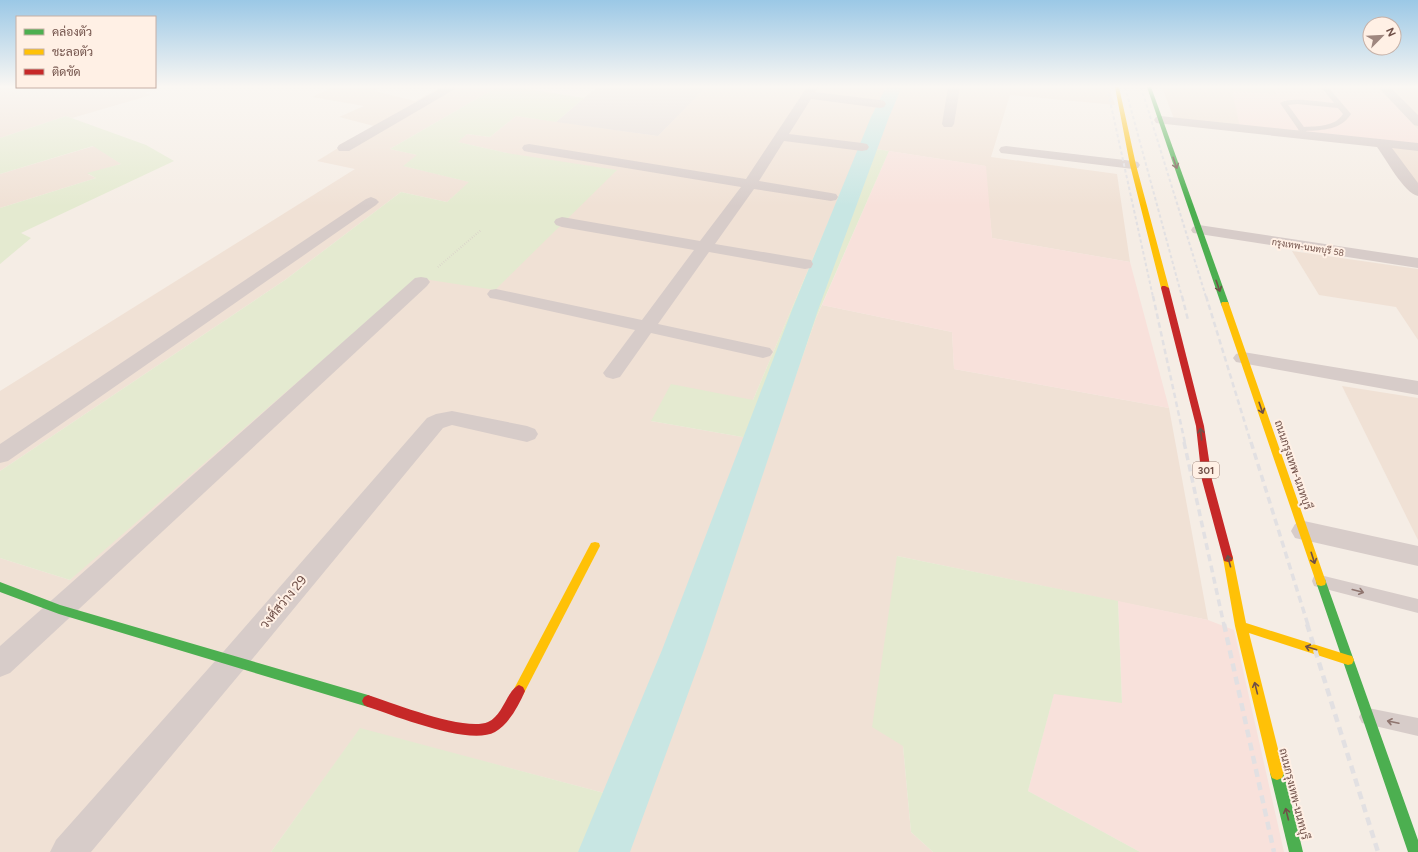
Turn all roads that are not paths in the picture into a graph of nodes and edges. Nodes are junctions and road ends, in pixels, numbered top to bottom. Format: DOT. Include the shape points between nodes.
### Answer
graph roads {
  1 [pos="381,127"];
  2 [pos="787,127"];
  3 [pos="1129,127"];
  4 [pos="1160,127"];
  5 [pos="1209,127"];
  6 [pos="1299,127"];
  7 [pos="1324,127"];
  8 [pos="1303,132"];
  9 [pos="781,136"];
  10 [pos="1382,144"];
  11 [pos="1403,146"];
  12 [pos="862,147"];
  13 [pos="1418,147"];
  14 [pos="344,148"];
  15 [pos="529,148"];
  16 [pos="1006,150"];
  17 [pos="1418,157"];
  18 [pos="1133,166"];
  19 [pos="750,184"];
  20 [pos="1418,192"];
  21 [pos="831,197"];
  22 [pos="371,202"];
  23 [pos="562,222"];
  24 [pos="1199,230"];
  25 [pos="704,247"];
  26 [pos="1418,263"];
  27 [pos="805,264"];
  28 [pos="421,282"];
  29 [pos="496,294"];
  30 [pos="646,327"];
  31 [pos="763,352"];
  32 [pos="1243,358"];
  33 [pos="613,373"];
  34 [pos="1418,388"];
  35 [pos="527,434"];
  36 [pos="0,455"];
  37 [pos="1304,531"];
  38 [pos="595,546"];
  39 [pos="1418,556"];
  40 [pos="1320,581"];
  41 [pos="0,586"];
  42 [pos="1418,606"];
  43 [pos="59,610"];
  44 [pos="1242,626"];
  45 [pos="234,660"];
  46 [pos="1348,660"];
  47 [pos="0,664"];
  48 [pos="1368,717"];
  49 [pos="1418,727"];
  50 [pos="68,852"];
  51 [pos="1296,852"];
  52 [pos="1415,852"];
  1 -- 14 [label="street"];
  2 -- 9 [label="street"];
  3 -- 18 [label="main road, ถนนกรุงเทพ-นนทบุรี / 301"];
  4 -- 24 [label="main road, ถนนกรุงเทพ-นนทบุรี, one-way"];
  5 -- 8 [label="street"];
  6 -- 8 [label="lane"];
  7 -- 8 [label="lane"];
  8 -- 10 [label="street"];
  9 -- 12 [label="street"];
  9 -- 19 [label="street"];
  10 -- 11 [label="street"];
  10 -- 20 [label="street"];
  11 -- 13 [label="street"];
  11 -- 17 [label="street"];
  15 -- 19 [label="street"];
  16 -- 18 [label="street"];
  44 -- 18 [label="main road, ถนนกรุงเทพ-นนทบุรี / 301, one-way" via="1233,579 1207,480 1200,426"];
  19 -- 21 [label="street"];
  19 -- 25 [label="street"];
  22 -- 36 [label="street"];
  23 -- 25 [label="street"];
  24 -- 26 [label="street, กรุงเทพ-นนทบุรี 58"];
  24 -- 32 [label="main road, ถนนกรุงเทพ-นนทบุรี, one-way"];
  25 -- 27 [label="street"];
  25 -- 30 [label="street"];
  28 -- 43 [label="street"];
  29 -- 30 [label="street"];
  30 -- 31 [label="street"];
  30 -- 33 [label="street"];
  32 -- 34 [label="street"];
  32 -- 37 [label="main road, ถนนกรุงเทพ-นนทบุรี, one-way"];
  35 -- 45 [label="street, วงศ์สว่าง 29" via="452,418 435,423"];
  37 -- 39 [label="street"];
  37 -- 40 [label="main road, ถนนกรุงเทพ-นนทบุรี, one-way"];
  38 -- 45 [label="main road" via="512,704 491,728 457,728"];
  40 -- 42 [label="lane, one-way"];
  40 -- 46 [label="main road, ถนนกรุงเทพ-นนทบุรี"];
  41 -- 43 [label="main road"];
  43 -- 45 [label="main road"];
  43 -- 47 [label="street"];
  46 -- 44 [label="main road, one-way"];
  51 -- 44 [label="main road, ถนนกรุงเทพ-นนทบุรี / 301, one-way"];
  45 -- 50 [label="street, วงศ์สว่าง 29"];
  46 -- 48 [label="main road, ถนนกรุงเทพ-นนทบุรี"];
  49 -- 48 [label="lane, one-way"];
  48 -- 52 [label="main road, ถนนกรุงเทพ-นนทบุรี"];
}
